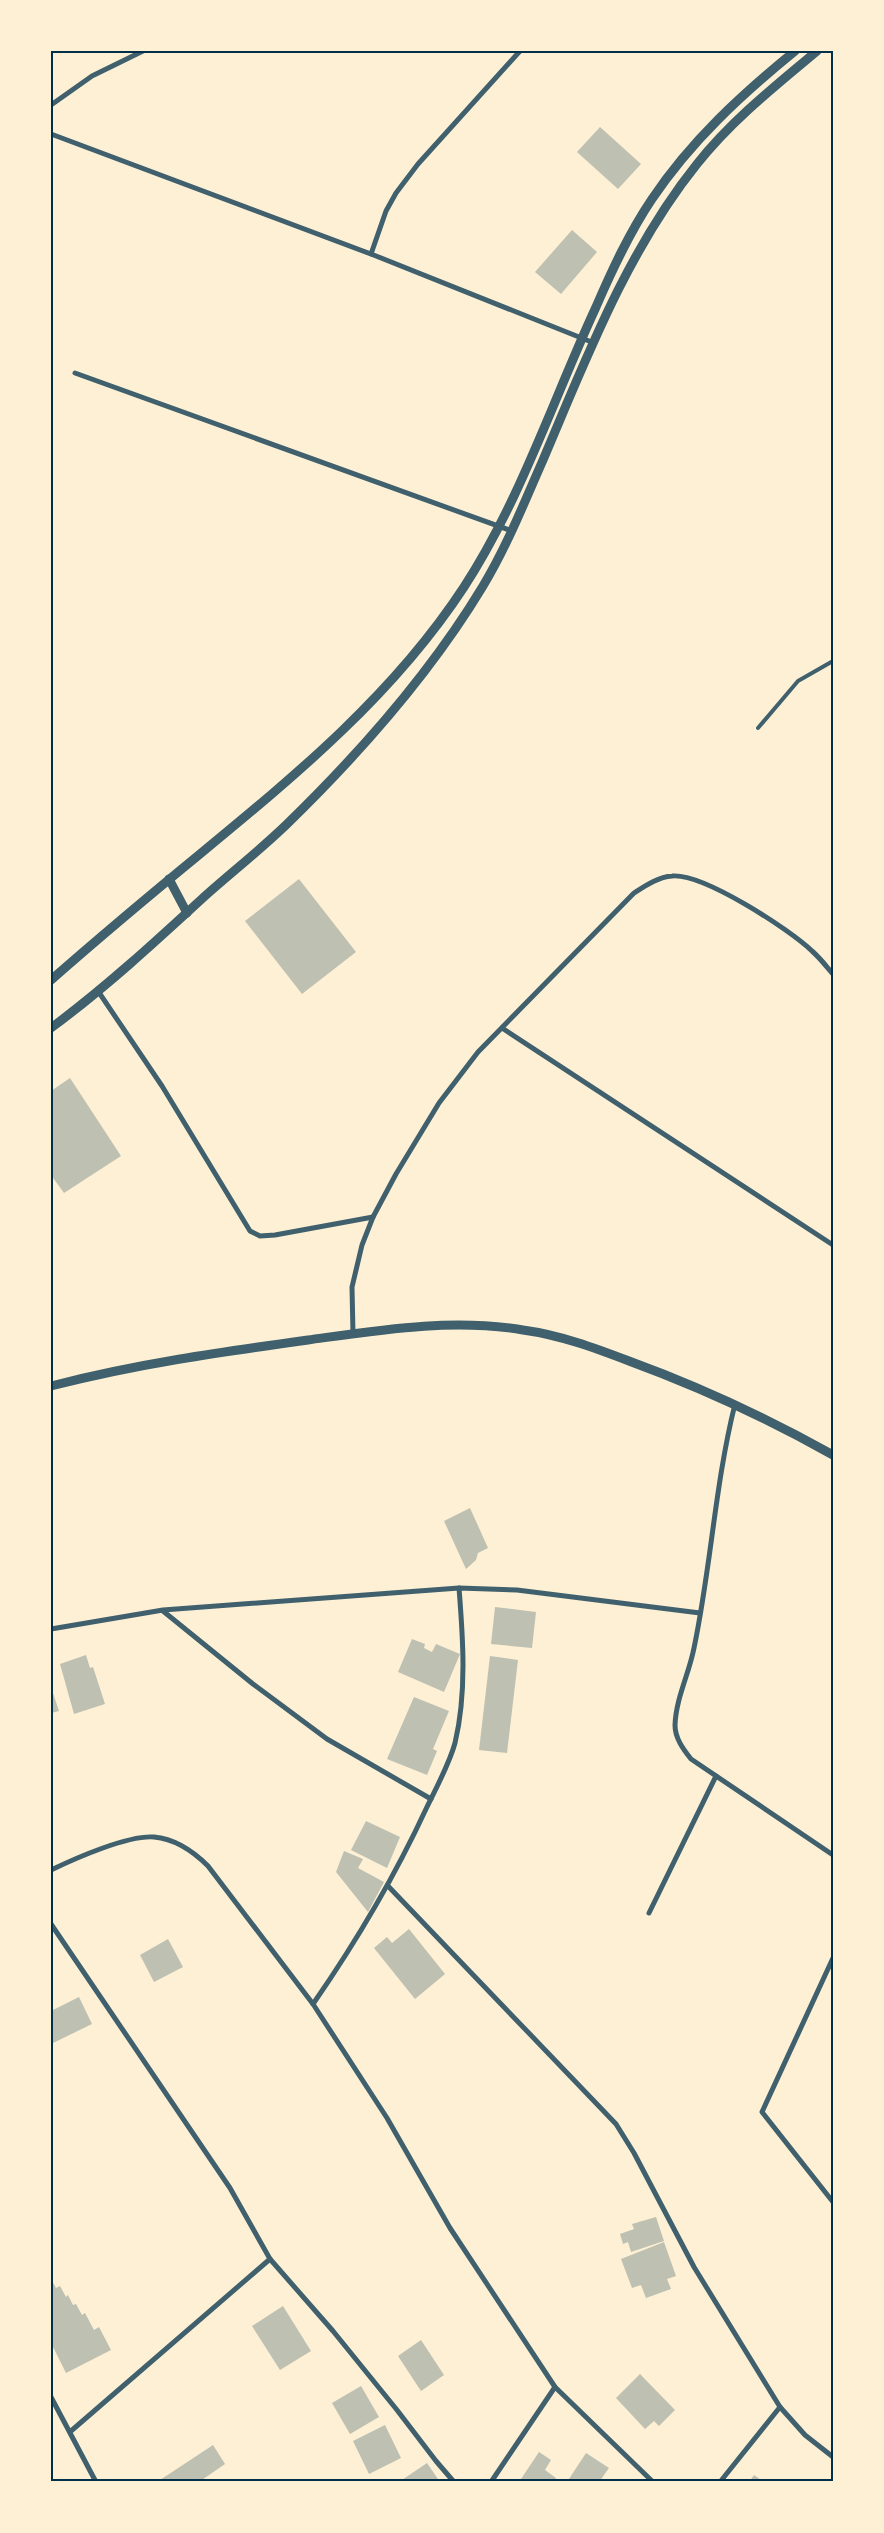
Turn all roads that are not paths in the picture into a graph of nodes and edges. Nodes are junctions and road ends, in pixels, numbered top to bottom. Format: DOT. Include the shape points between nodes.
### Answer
graph roads {
  1 [pos="142,51"];
  2 [pos="520,51"];
  3 [pos="795,51"];
  4 [pos="817,51"];
  5 [pos="51,105"];
  6 [pos="51,134"];
  7 [pos="370,254"];
  8 [pos="581,339"];
  9 [pos="594,344"];
  10 [pos="75,373"];
  11 [pos="498,526"];
  12 [pos="512,532"];
  13 [pos="833,661"];
  14 [pos="758,728"];
  15 [pos="169,879"];
  16 [pos="187,913"];
  17 [pos="833,974"];
  18 [pos="51,980"];
  19 [pos="98,991"];
  20 [pos="51,1028"];
  21 [pos="502,1028"];
  22 [pos="373,1217"];
  23 [pos="833,1245"];
  24 [pos="353,1334"];
  25 [pos="51,1386"];
  26 [pos="735,1404"];
  27 [pos="833,1455"];
  28 [pos="459,1588"];
  29 [pos="163,1610"];
  30 [pos="700,1613"];
  31 [pos="51,1629"];
  32 [pos="716,1776"];
  33 [pos="431,1798"];
  34 [pos="833,1855"];
  35 [pos="51,1870"];
  36 [pos="388,1886"];
  37 [pos="649,1913"];
  38 [pos="51,1924"];
  39 [pos="833,1958"];
  40 [pos="312,2004"];
  41 [pos="833,2202"];
  42 [pos="270,2259"];
  43 [pos="555,2387"];
  44 [pos="51,2397"];
  45 [pos="780,2407"];
  46 [pos="71,2431"];
  47 [pos="833,2457"];
  48 [pos="96,2482"];
  49 [pos="454,2482"];
  50 [pos="491,2482"];
  51 [pos="653,2482"];
  52 [pos="720,2482"];
  1 -- 5 [label="street" via="92,76"];
  2 -- 7 [label="street" via="418,164 386,211"];
  3 -- 8 [label="street" via="734,103 683,155 634,229"];
  4 -- 9 [label="street" via="757,103 698,163 638,252"];
  6 -- 7 [label="street"];
  7 -- 8 [label="street"];
  8 -- 9 [label="street"];
  8 -- 11 [label="street"];
  9 -- 12 [label="street"];
  10 -- 11 [label="street"];
  11 -- 12 [label="street"];
  11 -- 15 [label="street" via="473,572 438,624 369,705 309,764"];
  12 -- 16 [label="street" via="466,611 389,714 285,826"];
  13 -- 14 [label="lane" via="798,681"];
  15 -- 16 [label="street"];
  15 -- 18 [label="street"];
  16 -- 19 [label="street"];
  17 -- 21 [label="street" via="812,950 744,904 693,879 672,875 655,880 634,893"];
  19 -- 20 [label="street"];
  19 -- 22 [label="street" via="162,1086 250,1231 260,1236 275,1235"];
  21 -- 22 [label="street" via="478,1052 439,1103"];
  21 -- 23 [label="street"];
  22 -- 24 [label="street" via="352,1287"];
  24 -- 25 [label="street" via="171,1359"];
  24 -- 26 [label="street" via="447,1324 525,1330 598,1349"];
  26 -- 27 [label="street"];
  26 -- 30 [label="street" via="718,1481 713,1538"];
  28 -- 29 [label="street"];
  28 -- 30 [label="street" via="517,1590"];
  28 -- 33 [label="street" via="463,1659 459,1717 454,1744"];
  29 -- 31 [label="street"];
  29 -- 33 [label="street" via="252,1684 319,1734"];
  30 -- 32 [label="street" via="675,1727 680,1744 691,1759"];
  32 -- 34 [label="street"];
  32 -- 37 [label="street"];
  33 -- 36 [label="street"];
  35 -- 40 [label="street" via="91,1853 141,1838 155,1838 189,1848 208,1866"];
  36 -- 40 [label="street"];
  36 -- 45 [label="street" via="616,2124 694,2267"];
  38 -- 42 [label="street" via="230,2188"];
  39 -- 41 [label="street" via="762,2112"];
  40 -- 43 [label="street" via="386,2118 450,2228"];
  42 -- 46 [label="street"];
  42 -- 49 [label="street" via="333,2331"];
  43 -- 50 [label="street"];
  43 -- 51 [label="street"];
  44 -- 46 [label="street"];
  45 -- 47 [label="street"];
  45 -- 52 [label="street"];
  46 -- 48 [label="street"];
}
